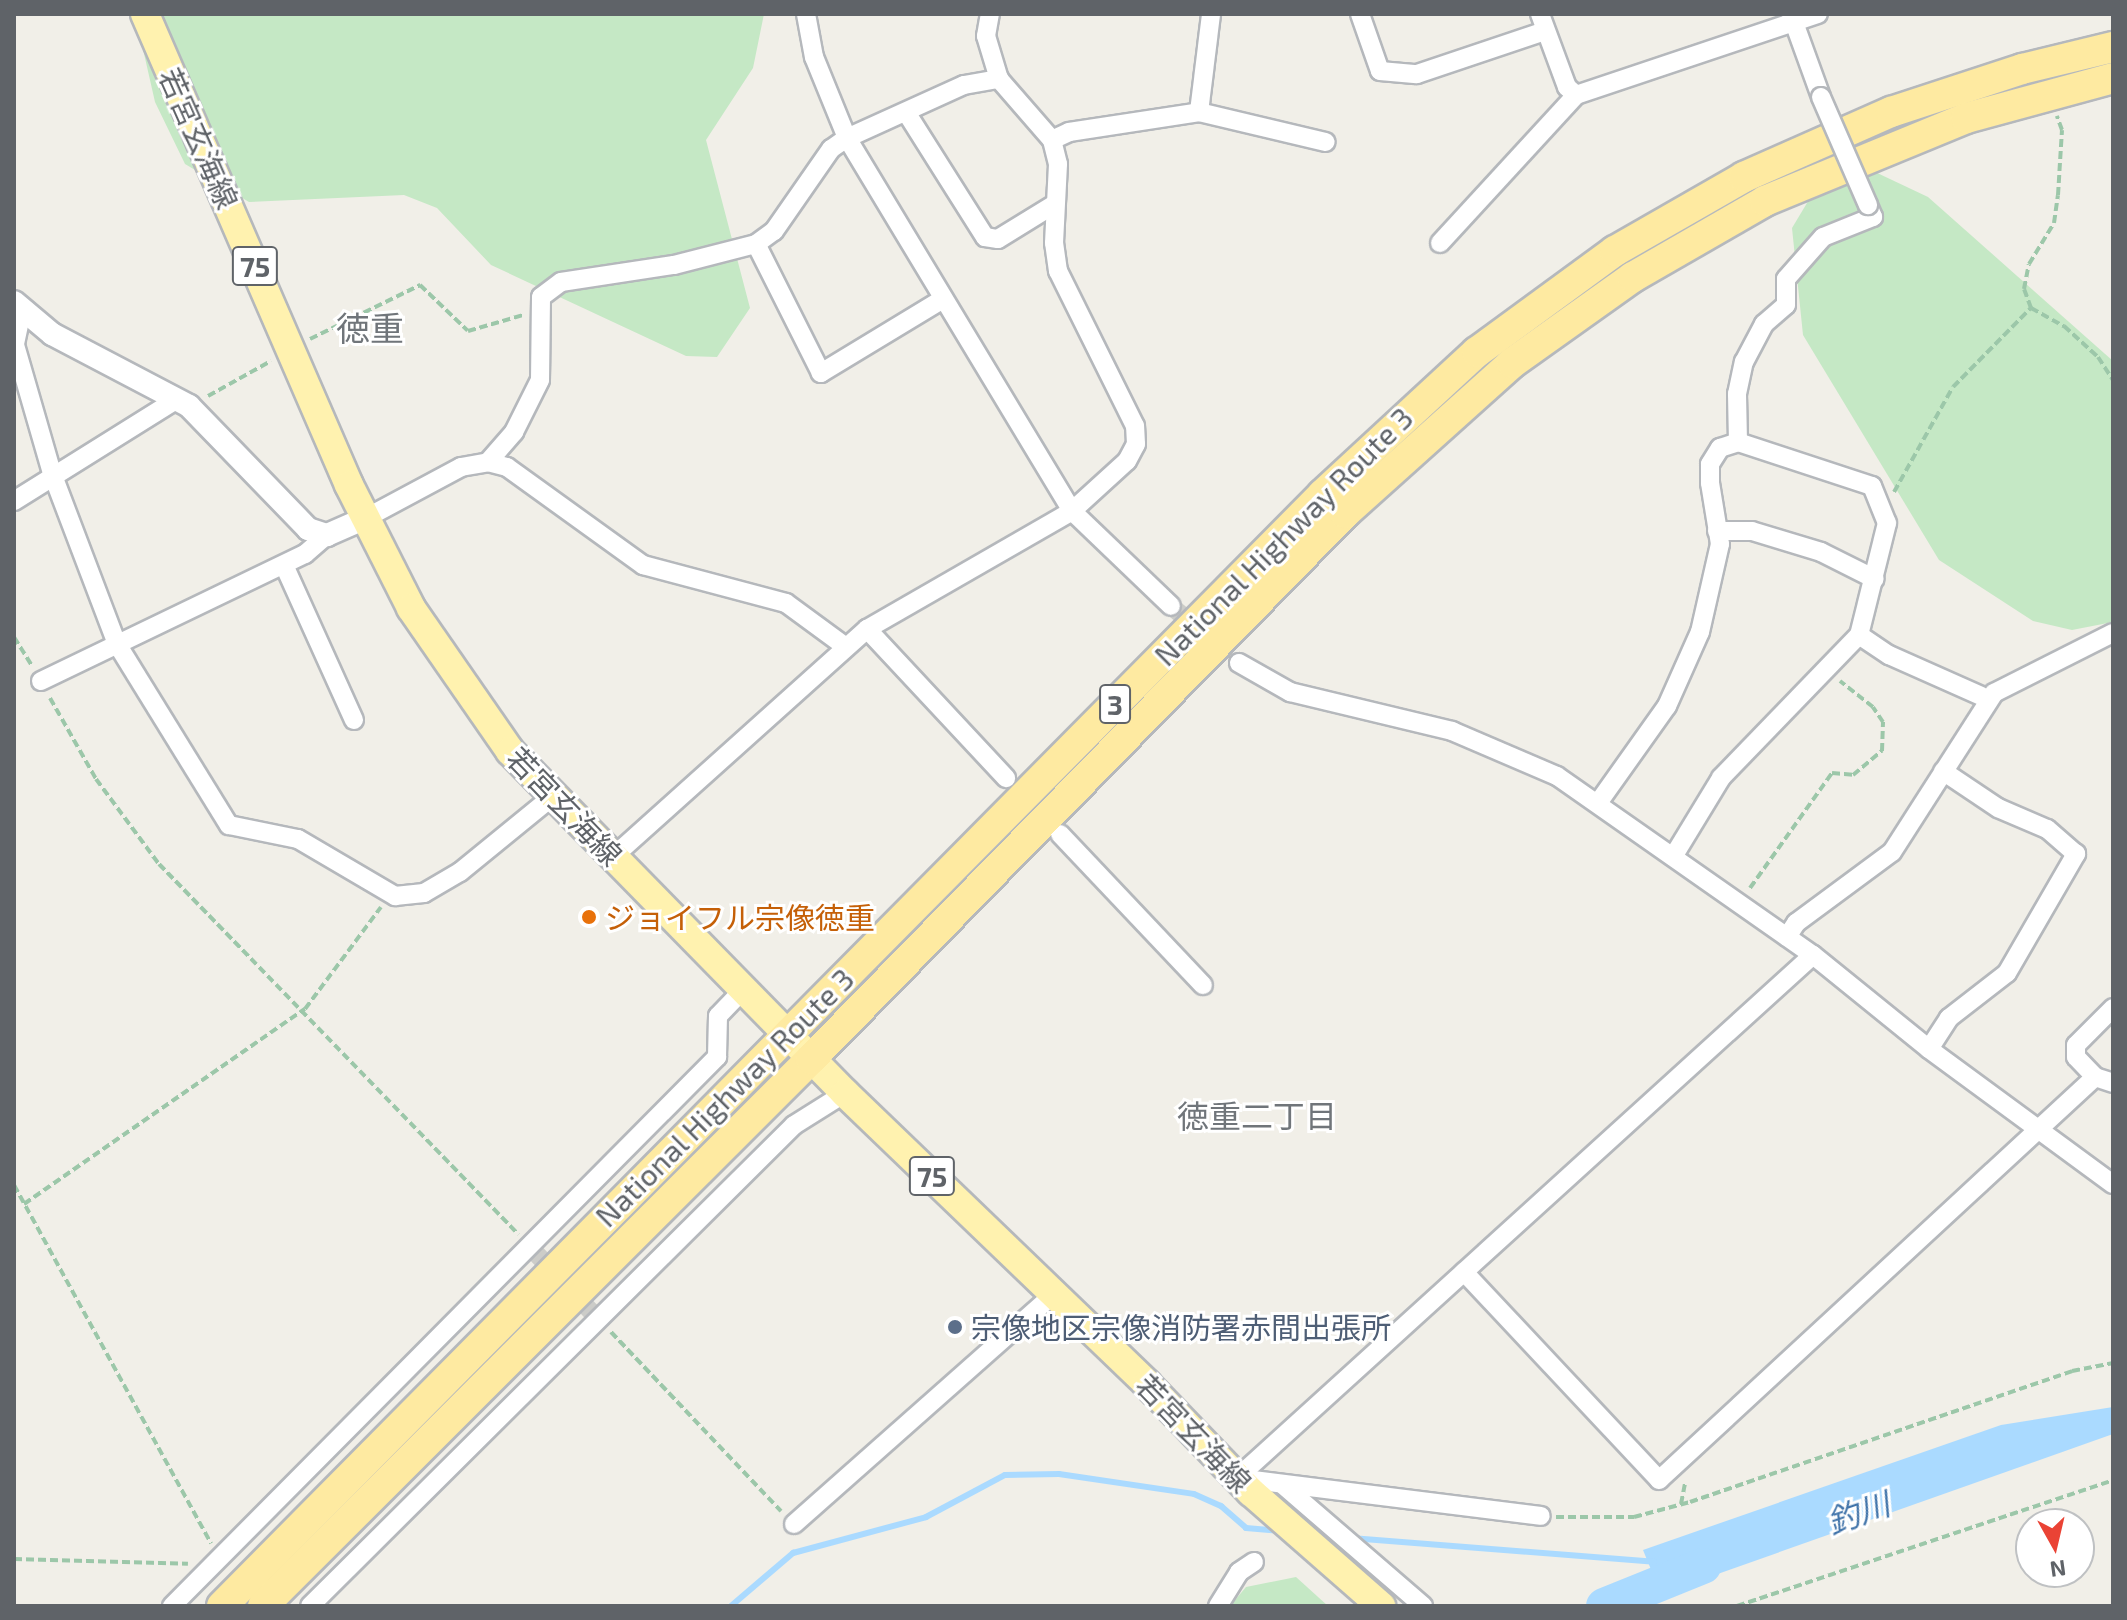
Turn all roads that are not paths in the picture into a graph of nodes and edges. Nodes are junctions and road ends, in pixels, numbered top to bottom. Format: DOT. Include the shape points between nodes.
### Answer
graph roads {
  1 [pos="145,14"];
  2 [pos="806,14"];
  3 [pos="990,14"];
  4 [pos="1211,14"];
  5 [pos="1360,14"];
  6 [pos="1818,14"];
  7 [pos="1793,17"];
  8 [pos="1542,22"];
  9 [pos="2113,47"];
  10 [pos="2113,78"];
  11 [pos="999,79"];
  12 [pos="1576,95"];
  13 [pos="906,112"];
  14 [pos="1199,112"];
  15 [pos="847,138"];
  16 [pos="1052,140"];
  17 [pos="1326,142"];
  18 [pos="1055,204"];
  19 [pos="1440,243"];
  20 [pos="756,244"];
  21 [pos="943,299"];
  22 [pos="18,306"];
  23 [pos="183,403"];
  24 [pos="1738,442"];
  25 [pos="488,462"];
  26 [pos="52,473"];
  27 [pos="14,501"];
  28 [pos="1072,511"];
  29 [pos="366,518"];
  30 [pos="1717,531"];
  31 [pos="327,535"];
  32 [pos="284,565"];
  33 [pos="1875,579"];
  34 [pos="1171,606"];
  35 [pos="867,629"];
  36 [pos="2113,633"];
  37 [pos="1859,635"];
  38 [pos="117,644"];
  39 [pos="846,647"];
  40 [pos="1239,663"];
  41 [pos="41,681"];
  42 [pos="1981,696"];
  43 [pos="354,720"];
  44 [pos="1943,771"];
  45 [pos="1006,778"];
  46 [pos="552,797"];
  47 [pos="1598,803"];
  48 [pos="1060,834"];
  49 [pos="614,856"];
  50 [pos="1673,857"];
  51 [pos="1787,937"];
  52 [pos="1813,955"];
  53 [pos="1203,985"];
  54 [pos="743,990"];
  55 [pos="2113,1008"];
  56 [pos="786,1034"];
  57 [pos="1929,1049"];
  58 [pos="811,1059"];
  59 [pos="2104,1080"];
  60 [pos="845,1093"];
  61 [pos="2040,1132"];
  62 [pos="2113,1184"];
  63 [pos="1464,1272"];
  64 [pos="1054,1294"];
  65 [pos="1244,1485"];
  66 [pos="1283,1485"];
  67 [pos="1541,1516"];
  68 [pos="794,1524"];
  69 [pos="1254,1562"];
  70 [pos="267,1588"];
  71 [pos="172,1606"];
  72 [pos="222,1606"];
  73 [pos="310,1606"];
  74 [pos="1218,1606"];
  75 [pos="1381,1606"];
  76 [pos="1423,1606"];
  1 -- 29 [label="main road, 若宮玄海線 / 75"];
  2 -- 15 [label="street" via="814,57"];
  3 -- 11 [label="street" via="986,36"];
  4 -- 14 [label="street"];
  5 -- 8 [label="street" via="1380,71 1417,74"];
  6 -- 7 [label="street"];
  7 -- 12 [label="street"];
  7 -- 24 [label="street, bridge" via="1873,217 1823,237 1786,279 1786,305 1764,324 1744,362 1737,394"];
  8 -- 12 [label="street" via="1567,87"];
  9 -- 56 [label="highway, National Highway Route 3 / 3" via="1954,90 1802,150 1627,244 1526,313 1376,441"];
  10 -- 58 [label="highway, National Highway Route 3 / 3" via="1896,143 1765,201 1633,277 1512,363 1345,513"];
  11 -- 13 [label="street" via="964,85"];
  11 -- 16 [label="street"];
  12 -- 19 [label="street"];
  13 -- 15 [label="street"];
  13 -- 18 [label="street" via="985,237 998,239"];
  14 -- 16 [label="street" via="1069,132"];
  14 -- 17 [label="street"];
  15 -- 20 [label="street" via="831,149 774,231"];
  15 -- 21 [label="street"];
  16 -- 18 [label="street" via="1058,164"];
  18 -- 28 [label="street" via="1058,271 1135,426 1136,444 1127,461"];
  20 -- 21 [label="street" via="821,373"];
  20 -- 25 [label="street" via="674,265 561,282 541,297 540,380 514,432"];
  21 -- 28 [label="street"];
  22 -- 23 [label="street" via="52,334"];
  22 -- 26 [label="street" via="15,345"];
  23 -- 26 [label="street"];
  23 -- 31 [label="street" via="308,529"];
  24 -- 30 [label="street" via="1720,448 1710,464"];
  24 -- 33 [label="street" via="1872,486 1887,523"];
  25 -- 29 [label="street" via="461,467"];
  25 -- 39 [label="street" via="507,467 643,565 786,603"];
  26 -- 27 [label="street"];
  26 -- 38 [label="street"];
  28 -- 34 [label="street"];
  28 -- 35 [label="street"];
  29 -- 31 [label="street"];
  29 -- 46 [label="main road, 若宮玄海線 / 75" via="411,608 462,688"];
  30 -- 33 [label="street" via="1752,531 1821,552"];
  30 -- 47 [label="street" via="1720,544 1696,642 1667,706"];
  31 -- 32 [label="street"];
  32 -- 38 [label="street"];
  32 -- 43 [label="street"];
  33 -- 37 [label="street"];
  35 -- 39 [label="street"];
  35 -- 45 [label="street"];
  36 -- 44 [label="street" via="1994,693"];
  37 -- 42 [label="street" via="1889,655"];
  37 -- 50 [label="street" via="1721,778"];
  38 -- 41 [label="street"];
  38 -- 46 [label="street" via="229,825 298,839 395,896 424,893 460,872"];
  39 -- 49 [label="street"];
  40 -- 47 [label="street" via="1290,692 1452,731 1557,776"];
  44 -- 51 [label="street" via="1892,852 1796,923"];
  44 -- 57 [label="street" via="1998,808 2047,829 2076,854 2007,973 1949,1018"];
  46 -- 49 [label="main road, 若宮玄海線 / 75"];
  47 -- 50 [label="street"];
  48 -- 53 [label="street"];
  49 -- 54 [label="main road, 若宮玄海線 / 75"];
  50 -- 51 [label="street"];
  51 -- 52 [label="street"];
  52 -- 57 [label="street"];
  52 -- 63 [label="street"];
  54 -- 56 [label="main road, 若宮玄海線 / 75"];
  54 -- 71 [label="street" via="718,1016 717,1057"];
  55 -- 59 [label="street" via="2076,1045 2076,1057"];
  56 -- 58 [label="main road, 若宮玄海線 / 75"];
  56 -- 70 [label="highway, National Highway Route 3 / 3"];
  57 -- 61 [label="street"];
  58 -- 60 [label="main road, 若宮玄海線 / 75"];
  58 -- 70 [label="highway, National Highway Route 3 / 3"];
  59 -- 61 [label="street"];
  60 -- 64 [label="main road, 若宮玄海線 / 75"];
  60 -- 73 [label="street" via="794,1125"];
  61 -- 62 [label="street"];
  61 -- 63 [label="street" via="1659,1480"];
  63 -- 65 [label="street"];
  64 -- 65 [label="main road, 若宮玄海線 / 75"];
  64 -- 68 [label="street"];
  65 -- 66 [label="street"];
  65 -- 75 [label="main road, 若宮玄海線 / 75"];
  66 -- 67 [label="street"];
  66 -- 76 [label="street"];
  69 -- 74 [label="street" via="1239,1572"];
  70 -- 72 [label="highway, National Highway Route 3 / 3"];
}
